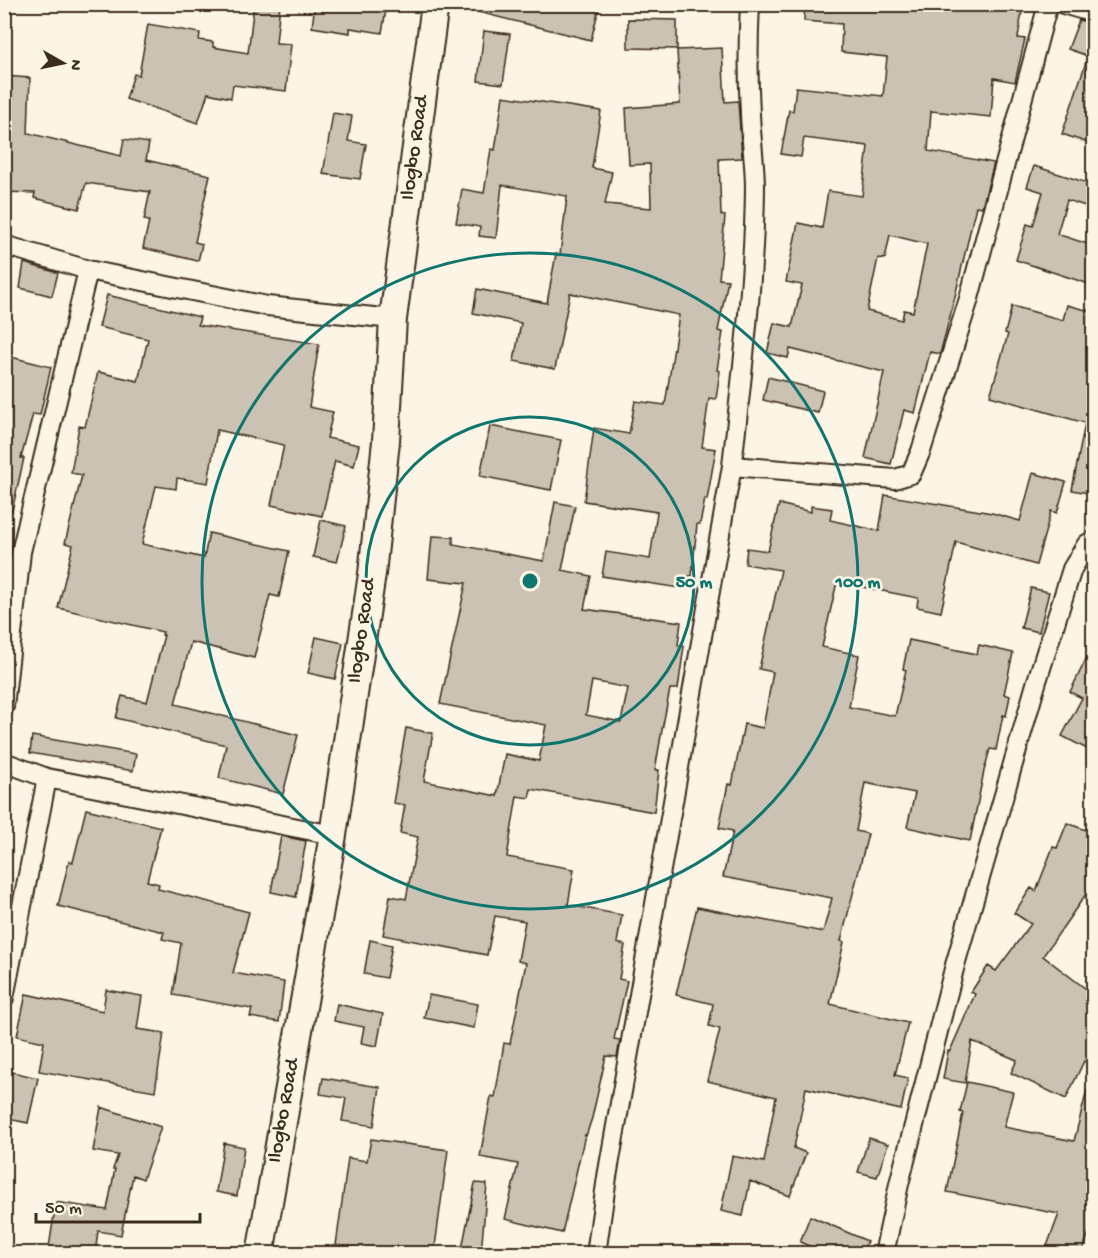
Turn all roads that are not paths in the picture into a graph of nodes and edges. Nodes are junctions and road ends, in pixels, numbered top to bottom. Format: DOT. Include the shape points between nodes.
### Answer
graph roads {
  1 [pos="435,4"];
  2 [pos="750,4"];
  3 [pos="1048,4"];
  4 [pos="1063,4"];
  5 [pos="1094,13"];
  6 [pos="4,245"];
  7 [pos="88,270"];
  8 [pos="393,319"];
  9 [pos="732,466"];
  10 [pos="1094,540"];
  11 [pos="4,706"];
  12 [pos="4,762"];
  13 [pos="47,778"];
  14 [pos="333,835"];
  15 [pos="4,998"];
  16 [pos="260,1254"];
  17 [pos="596,1254"];
  18 [pos="884,1254"];
  1 -- 8 [label="main road, Ilogbo Road"];
  2 -- 9 [label="street" via="753,257"];
  3 -- 9 [label="street" via="968,302 911,474 895,479"];
  4 -- 5 [label="street"];
  6 -- 7 [label="street"];
  7 -- 8 [label="street" via="267,306"];
  7 -- 11 [label="street" via="21,552"];
  8 -- 14 [label="main road, Ilogbo Road" via="386,441 372,574"];
  9 -- 17 [label="street"];
  10 -- 18 [label="street" via="1072,569 1036,684 955,965"];
  12 -- 13 [label="street"];
  13 -- 14 [label="street"];
  13 -- 15 [label="street"];
  14 -- 16 [label="main road, Ilogbo Road"];
}
